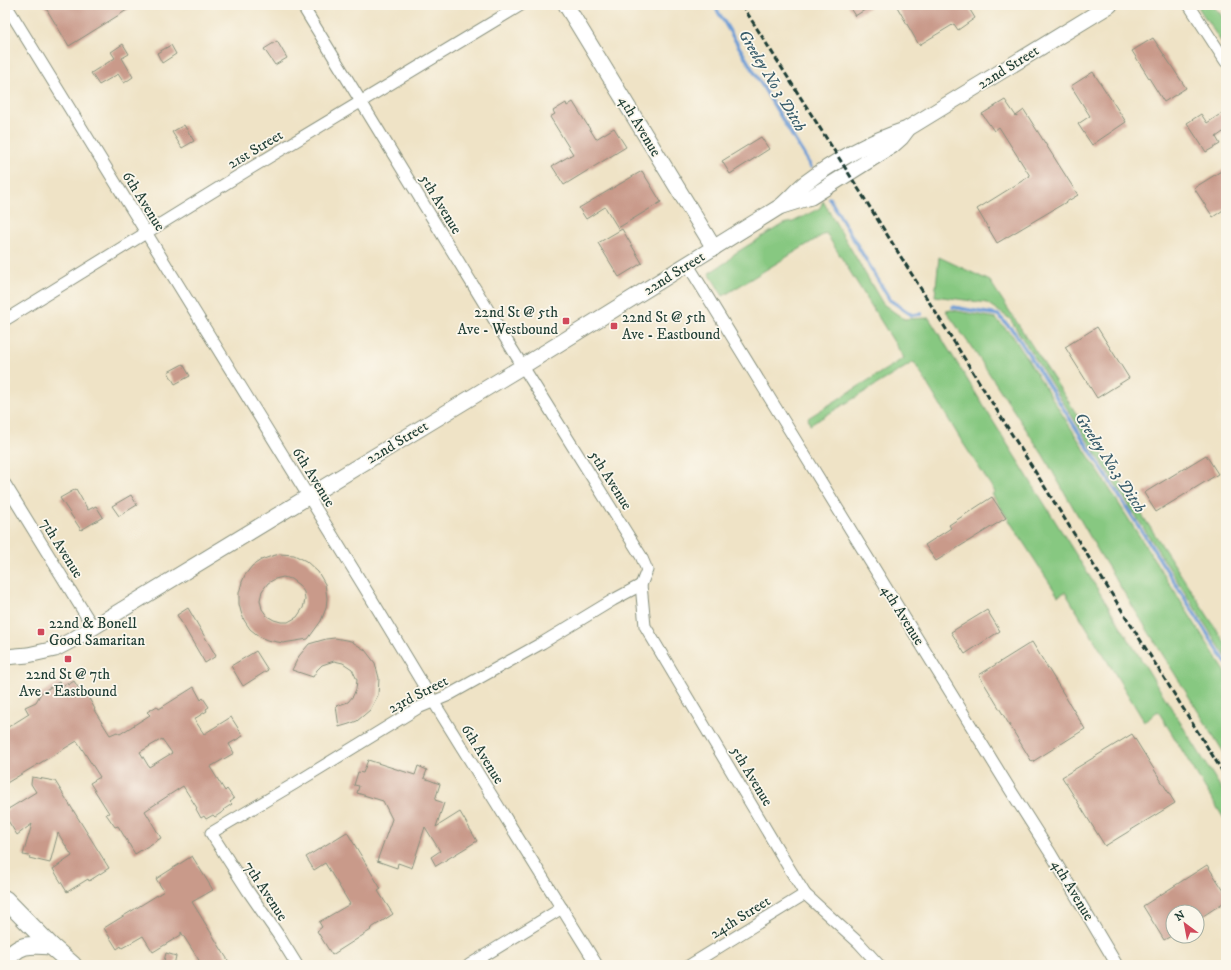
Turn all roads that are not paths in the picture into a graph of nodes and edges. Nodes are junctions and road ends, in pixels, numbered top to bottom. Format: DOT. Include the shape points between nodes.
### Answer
graph roads {
  1 [pos="6,5"];
  2 [pos="302,5"];
  3 [pos="520,5"];
  4 [pos="566,5"];
  5 [pos="1110,5"];
  6 [pos="1189,5"];
  7 [pos="1226,62"];
  8 [pos="361,102"];
  9 [pos="146,234"];
  10 [pos="714,248"];
  11 [pos="688,264"];
  12 [pos="5,320"];
  13 [pos="523,366"];
  14 [pos="5,484"];
  15 [pos="308,496"];
  16 [pos="641,585"];
  17 [pos="93,627"];
  18 [pos="5,657"];
  19 [pos="433,701"];
  20 [pos="211,833"];
  21 [pos="805,894"];
  22 [pos="5,899"];
  23 [pos="562,908"];
  24 [pos="51,946"];
  25 [pos="69,963"];
  26 [pos="5,964"];
  27 [pos="297,965"];
  28 [pos="469,965"];
  29 [pos="597,965"];
  30 [pos="690,965"];
  31 [pos="879,965"];
  32 [pos="1117,965"];
  1 -- 9 [label="street, 6th Avenue"];
  2 -- 8 [label="street, 5th Avenue"];
  3 -- 8 [label="street, 21st Street"];
  4 -- 10 [label="street, 4th Avenue"];
  5 -- 10 [label="street, 22nd Street" via="907,129 885,136 840,160 803,185 781,206"];
  6 -- 7 [label="street"];
  8 -- 9 [label="street, 21st Street"];
  8 -- 13 [label="street, 5th Avenue"];
  9 -- 12 [label="street, 21st Street"];
  9 -- 15 [label="street, 6th Avenue"];
  10 -- 11 [label="street, 22nd Street"];
  11 -- 13 [label="street, 22nd Street"];
  11 -- 32 [label="street, 4th Avenue"];
  13 -- 15 [label="street, 22nd Street"];
  13 -- 16 [label="street, 5th Avenue" via="641,556 647,570"];
  14 -- 17 [label="street, 7th Avenue"];
  15 -- 17 [label="street, 22nd Street"];
  15 -- 19 [label="street, 6th Avenue"];
  16 -- 19 [label="street, 23rd Street" via="447,696"];
  16 -- 21 [label="street, 5th Avenue" via="645,626"];
  17 -- 18 [label="street, 22nd Street" via="55,649"];
  19 -- 20 [label="street, 23rd Street"];
  19 -- 23 [label="street, 6th Avenue"];
  20 -- 27 [label="street, 7th Avenue"];
  21 -- 30 [label="street, 24th Street"];
  21 -- 31 [label="street, 5th Avenue" via="859,943"];
  22 -- 24 [label="main road"];
  23 -- 28 [label="street"];
  23 -- 29 [label="street, 6th Avenue"];
  24 -- 25 [label="main road"];
  24 -- 26 [label="main road" via="34,944 17,949"];
}
